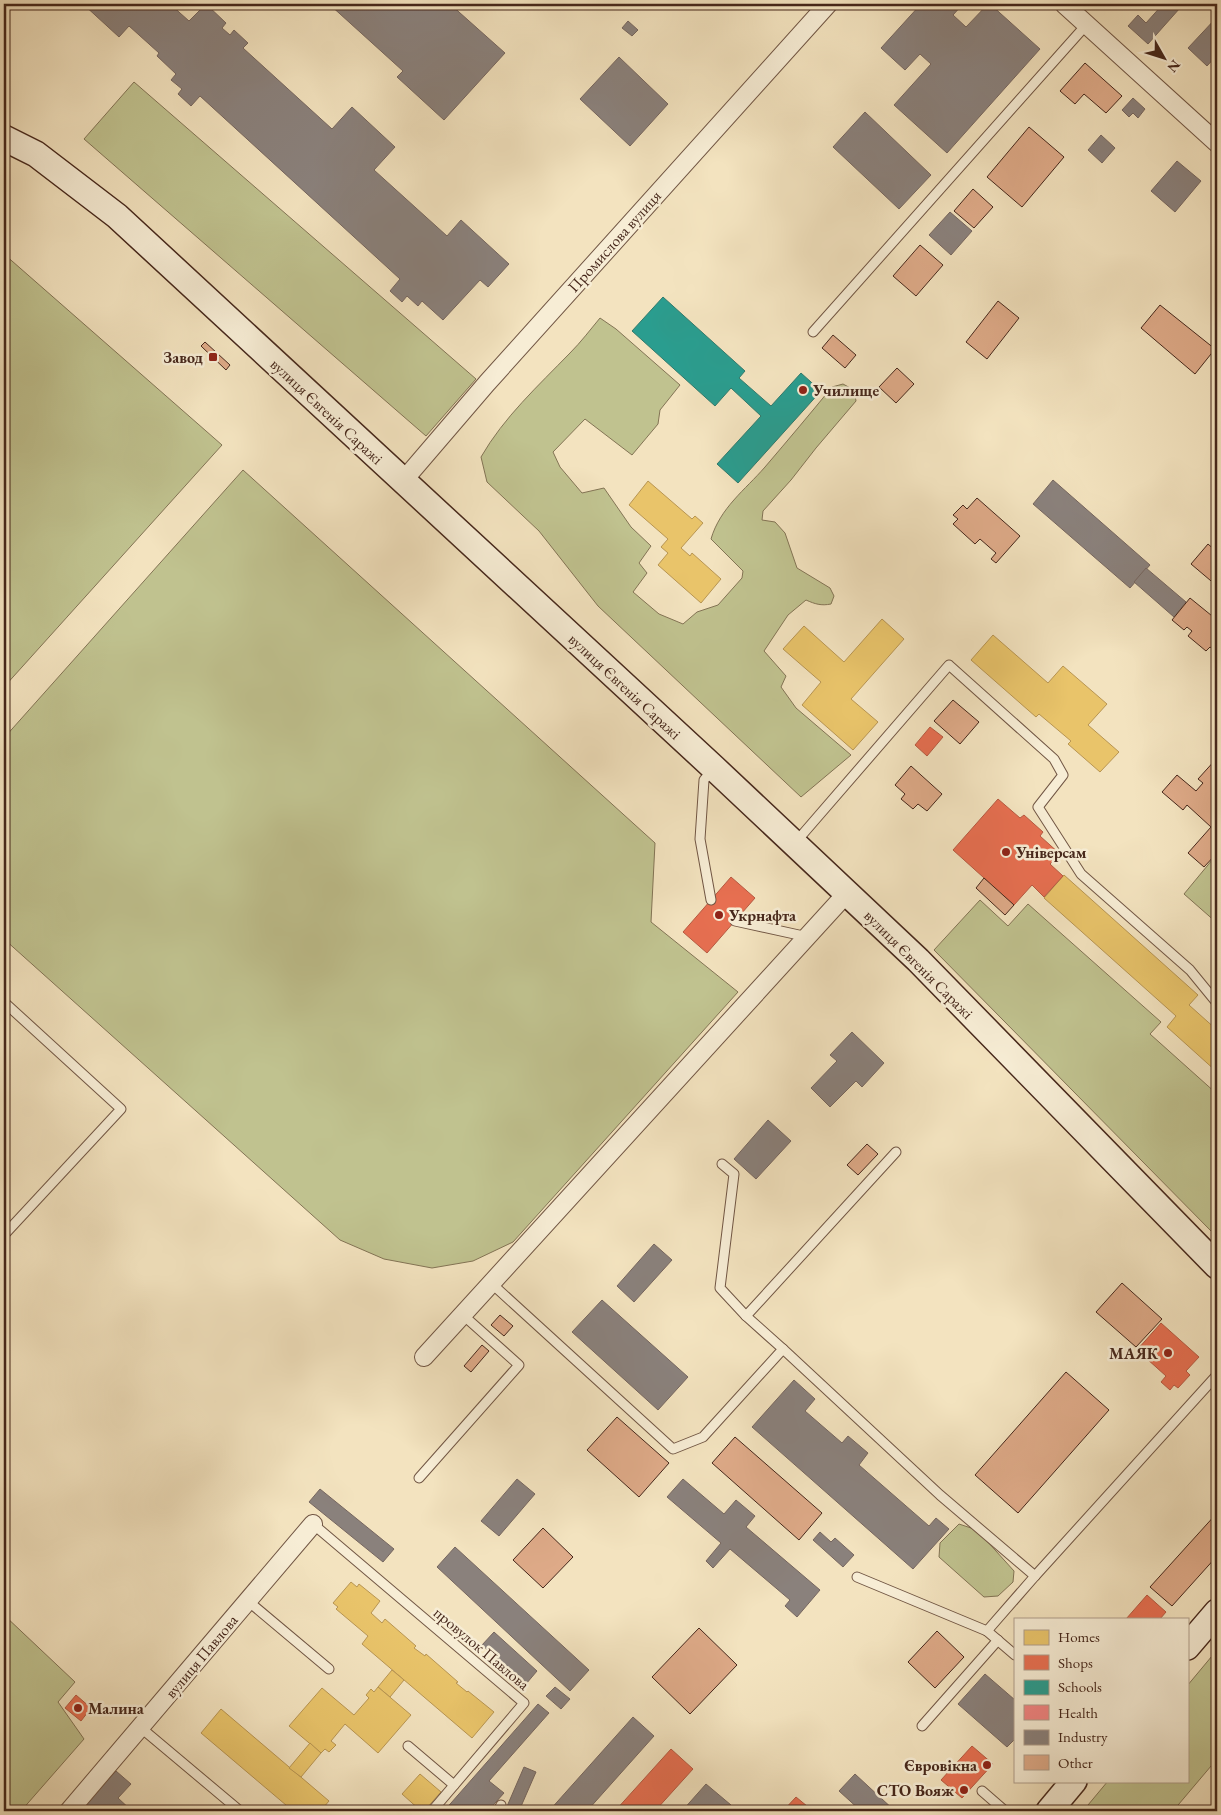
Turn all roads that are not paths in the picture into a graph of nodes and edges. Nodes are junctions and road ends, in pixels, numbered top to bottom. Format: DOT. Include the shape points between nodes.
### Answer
graph roads {
  1 [pos="828,4"];
  2 [pos="1064,4"];
  3 [pos="1087,24"];
  4 [pos="4,138"];
  5 [pos="1217,143"];
  6 [pos="813,332"];
  7 [pos="403,481"];
  8 [pos="714,768"];
  9 [pos="795,843"];
  10 [pos="847,894"];
  11 [pos="711,900"];
  12 [pos="735,921"];
  13 [pos="808,937"];
  14 [pos="4,1002"];
  15 [pos="1217,1003"];
  16 [pos="896,1152"];
  17 [pos="722,1164"];
  18 [pos="4,1235"];
  19 [pos="1214,1255"];
  20 [pos="491,1283"];
  21 [pos="463,1314"];
  22 [pos="746,1316"];
  23 [pos="783,1349"];
  24 [pos="424,1357"];
  25 [pos="1217,1375"];
  26 [pos="419,1478"];
  27 [pos="313,1524"];
  28 [pos="1035,1576"];
  29 [pos="858,1577"];
  30 [pos="248,1601"];
  31 [pos="1217,1612"];
  32 [pos="987,1631"];
  33 [pos="998,1640"];
  34 [pos="1188,1647"];
  35 [pos="1014,1654"];
  36 [pos="329,1669"];
  37 [pos="922,1726"];
  38 [pos="140,1727"];
  39 [pos="408,1746"];
  40 [pos="1073,1782"];
  41 [pos="454,1785"];
  42 [pos="982,1791"];
  43 [pos="71,1810"];
  44 [pos="240,1811"];
  45 [pos="432,1811"];
  46 [pos="1005,1811"];
  47 [pos="1049,1811"];
  1 -- 7 [label="street, Промислова вулиця" via="493,376"];
  2 -- 3 [label="street"];
  3 -- 5 [label="street"];
  3 -- 6 [label="lane"];
  4 -- 7 [label="main road, вулиця Євгенія Саражі" via="36,154 117,216"];
  7 -- 8 [label="main road, вулиця Євгенія Саражі"];
  8 -- 9 [label="main road, вулиця Євгенія Саражі"];
  8 -- 11 [label="lane" via="704,780 700,838"];
  9 -- 10 [label="main road, вулиця Євгенія Саражі"];
  9 -- 15 [label="lane" via="949,665 1054,759 1062,775 1038,808 1081,874 1190,970"];
  10 -- 13 [label="street"];
  10 -- 19 [label="main road, вулиця Євгенія Саражі"];
  12 -- 13 [label="lane"];
  13 -- 20 [label="street"];
  14 -- 18 [label="lane" via="121,1109"];
  16 -- 22 [label="lane"];
  17 -- 22 [label="lane" via="734,1174 720,1288"];
  20 -- 21 [label="street"];
  20 -- 23 [label="lane" via="673,1449 703,1436"];
  21 -- 24 [label="street"];
  21 -- 26 [label="lane" via="519,1365"];
  22 -- 23 [label="lane"];
  23 -- 28 [label="lane" via="940,1495"];
  25 -- 28 [label="lane"];
  27 -- 30 [label="street, вулиця Павлова"];
  27 -- 41 [label="lane, провулок Павлова" via="524,1703"];
  28 -- 32 [label="lane"];
  29 -- 32 [label="lane"];
  30 -- 36 [label="lane"];
  30 -- 38 [label="street, вулиця Павлова"];
  31 -- 34 [label="main road"];
  32 -- 33 [label="lane"];
  33 -- 35 [label="lane"];
  33 -- 37 [label="lane"];
  38 -- 43 [label="street, вулиця Павлова"];
  38 -- 44 [label="lane"];
  39 -- 41 [label="lane"];
  40 -- 47 [label="main road"];
  41 -- 45 [label="lane, провулок Павлова"];
  42 -- 46 [label="lane"];
}
